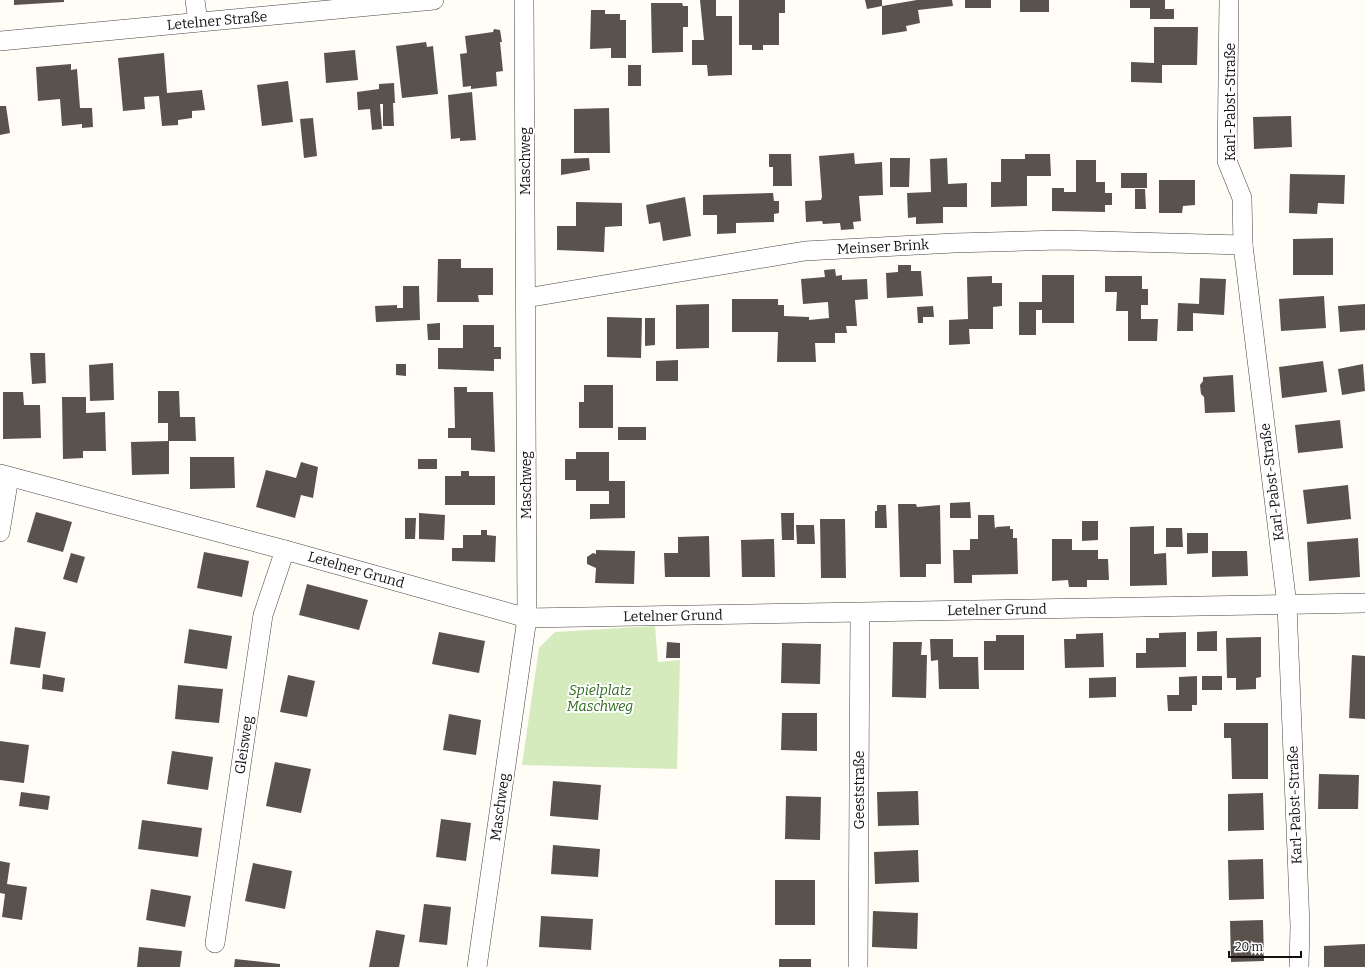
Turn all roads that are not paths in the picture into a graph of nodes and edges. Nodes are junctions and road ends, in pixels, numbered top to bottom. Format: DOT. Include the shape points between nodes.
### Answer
graph roads {
  1 [pos="195,0"];
  2 [pos="434,0"];
  3 [pos="524,0"];
  4 [pos="1230,0"];
  5 [pos="331,5"];
  6 [pos="198,22"];
  7 [pos="0,41"];
  8 [pos="1243,245"];
  9 [pos="526,298"];
  10 [pos="4,475"];
  11 [pos="0,532"];
  12 [pos="285,550"];
  13 [pos="1365,603"];
  14 [pos="1287,605"];
  15 [pos="860,612"];
  16 [pos="527,618"];
  17 [pos="215,943"];
  18 [pos="477,967"];
  19 [pos="858,967"];
  20 [pos="1299,967"];
  1 -- 6 [label="street"];
  2 -- 5 [label="street, Letelner Straße"];
  3 -- 9 [label="street, Maschweg"];
  4 -- 8 [label="street, Karl-Pabst-Straße" via="1227,161 1242,198"];
  5 -- 6 [label="street, Letelner Straße"];
  6 -- 7 [label="street, Letelner Straße"];
  8 -- 9 [label="street, Meinser Brink" via="1060,240 805,251"];
  8 -- 14 [label="street, Karl-Pabst-Straße"];
  9 -- 16 [label="street, Maschweg"];
  10 -- 11 [label="street"];
  10 -- 12 [label="street, Letelner Grund"];
  12 -- 16 [label="street, Letelner Grund"];
  12 -- 17 [label="street, Gleisweg" via="263,616"];
  13 -- 14 [label="street, Letelner Grund"];
  14 -- 15 [label="street, Letelner Grund"];
  14 -- 20 [label="street, Karl-Pabst-Straße" via="1300,926"];
  15 -- 16 [label="street, Letelner Grund"];
  15 -- 19 [label="street, Geeststraße"];
  16 -- 18 [label="street, Maschweg"];
}
